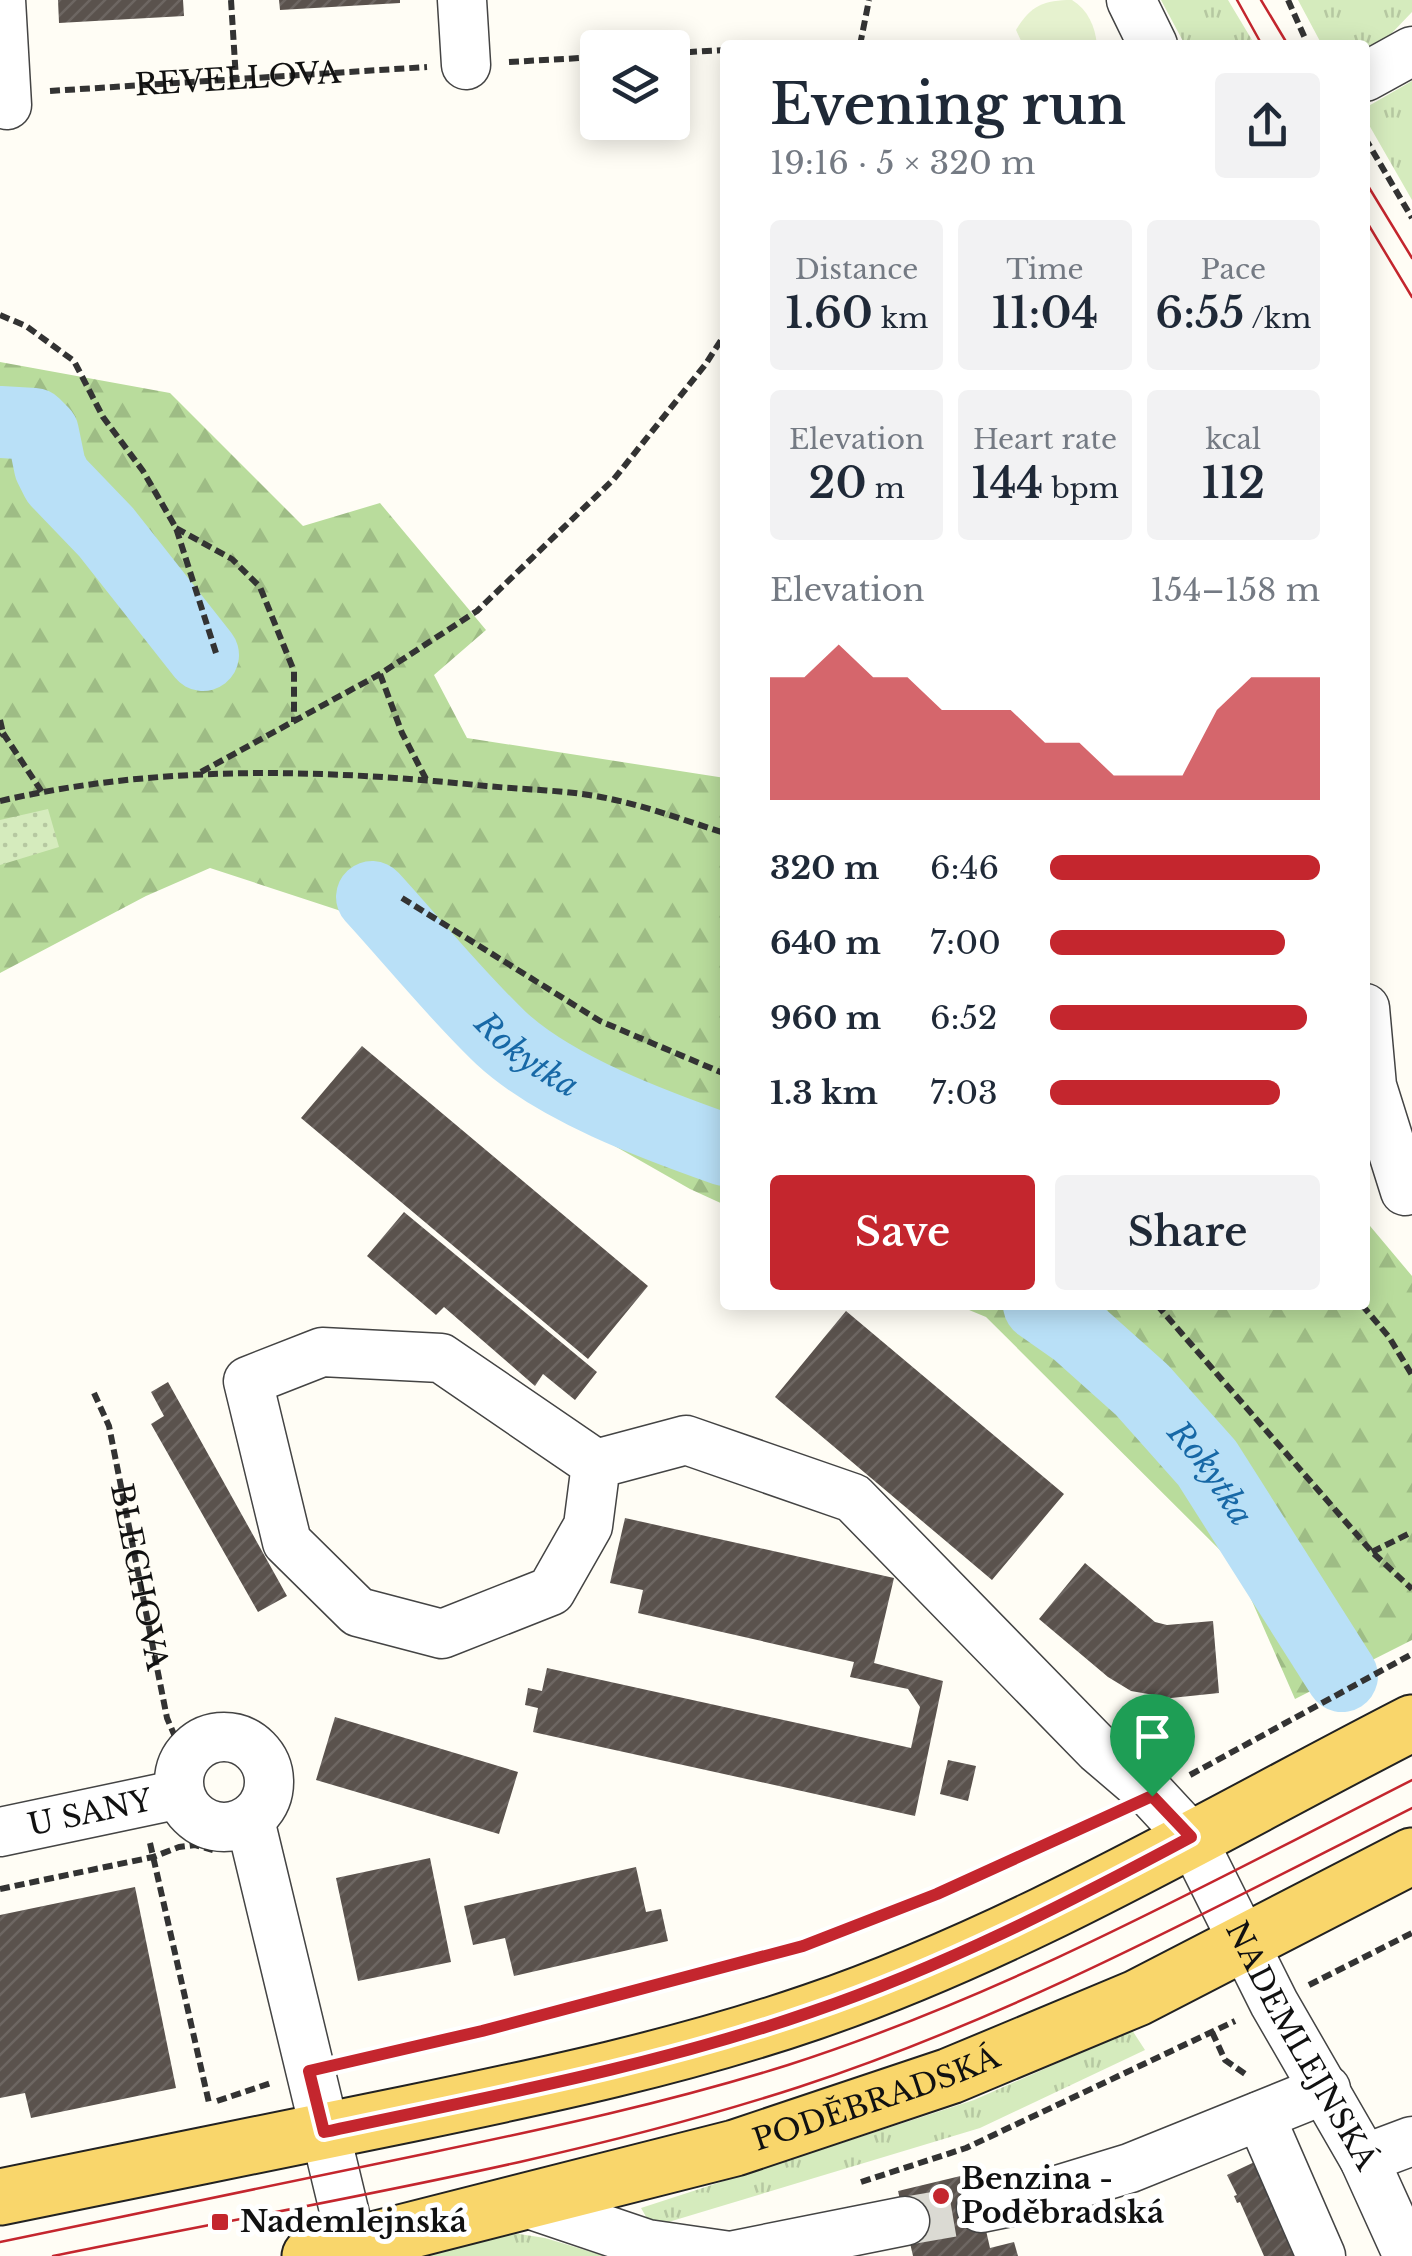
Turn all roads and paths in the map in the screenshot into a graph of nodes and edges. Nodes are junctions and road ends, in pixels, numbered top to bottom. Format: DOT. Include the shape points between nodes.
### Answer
graph roads {
  1 [pos="2,0"];
  2 [pos="231,0"];
  3 [pos="462,0"];
  4 [pos="870,0"];
  5 [pos="1131,0"];
  6 [pos="1288,0"];
  7 [pos="861,40"];
  8 [pos="1151,40"];
  9 [pos="1306,40"];
  10 [pos="720,50"];
  11 [pos="1412,51"];
  12 [pos="690,52"];
  13 [pos="580,58"];
  14 [pos="466,64"];
  15 [pos="1370,75"];
  16 [pos="236,78"];
  17 [pos="7,99"];
  18 [pos="1370,147"];
  19 [pos="1412,218"];
  20 [pos="0,315"];
  21 [pos="720,342"];
  22 [pos="176,528"];
  23 [pos="216,653"];
  24 [pos="380,674"];
  25 [pos="0,720"];
  26 [pos="294,724"];
  27 [pos="2,734"];
  28 [pos="200,772"];
  29 [pos="427,780"];
  30 [pos="42,792"];
  31 [pos="0,801"];
  32 [pos="720,831"];
  33 [pos="402,898"];
  34 [pos="1370,1064"];
  35 [pos="720,1072"];
  36 [pos="1370,1154"];
  37 [pos="1408,1196"];
  38 [pos="1161,1310"];
  39 [pos="1366,1310"];
  40 [pos="1412,1375"];
  41 [pos="94,1393"];
  42 [pos="596,1464"];
  43 [pos="1412,1532"];
  44 [pos="1372,1552"];
  45 [pos="1412,1588"];
  46 [pos="1412,1654"];
  47 [pos="1412,1723"];
  48 [pos="168,1785"];
  49 [pos="1152,1796"];
  50 [pos="250,1820"];
  51 [pos="0,1832"];
  52 [pos="1191,1837"];
  53 [pos="153,1856"];
  54 [pos="1412,1856"];
  55 [pos="0,1889"];
  56 [pos="1412,1933"];
  57 [pos="1243,1942"];
  58 [pos="1274,2003"];
  59 [pos="309,2071"];
  60 [pos="1326,2088"];
  61 [pos="209,2104"];
  62 [pos="190,2107"];
  63 [pos="1260,2116"];
  64 [pos="324,2132"];
  65 [pos="1412,2141"];
  66 [pos="1364,2159"];
  67 [pos="860,2182"];
  68 [pos="0,2196"];
  69 [pos="520,2201"];
  70 [pos="981,2208"];
  71 [pos="905,2221"];
  72 [pos="339,2252"];
  73 [pos="1320,2256"];
  74 [pos="1408,2256"];
  1 -- 17 [label="street"];
  2 -- 16 [label="path"];
  3 -- 14 [label="street"];
  4 -- 7 [label="path"];
  5 -- 8 [label="street"];
  6 -- 9 [label="path"];
  10 -- 12 [label="path"];
  11 -- 15 [label="street"];
  13 -- 14 [label="path, REVELLOVA"];
  14 -- 16 [label="path, REVELLOVA"];
  16 -- 17 [label="path, REVELLOVA"];
  18 -- 19 [label="path"];
  20 -- 22 [label="path" via="74,361"];
  21 -- 24 [label="path" via="614,479 538,554 477,611"];
  22 -- 23 [label="path"];
  22 -- 26 [label="path" via="232,559 260,587 294,671"];
  24 -- 26 [label="path"];
  24 -- 29 [label="path"];
  25 -- 27 [label="path"];
  26 -- 28 [label="path"];
  27 -- 30 [label="path"];
  28 -- 29 [label="path"];
  28 -- 30 [label="path"];
  29 -- 32 [label="path" via="613,799"];
  30 -- 31 [label="path"];
  33 -- 35 [label="path" via="600,1020"];
  34 -- 37 [label="street"];
  36 -- 37 [label="street"];
  38 -- 44 [label="path"];
  39 -- 40 [label="path"];
  41 -- 48 [label="path, BLECHOVA" via="109,1426 168,1718"];
  42 -- 42 [label="street" via="440,1358 322,1352 248,1381 287,1542 358,1612 442,1634 551,1590 588,1526"];
  42 -- 49 [label="street, NADEMLEJNSKÁ" via="686,1440 853,1498"];
  43 -- 44 [label="path"];
  44 -- 45 [label="path"];
  46 -- 49 [label="path"];
  47 -- 52 [label="main road"];
  48 -- 50 [label="street" via="206,1824 236,1827"];
  48 -- 50 [label="street" via="207,1739 250,1744 270,1782"];
  48 -- 51 [label="street, U SANY"];
  48 -- 53 [label="path, BLECHOVA"];
  49 -- 52 [label="street, NADEMLEJNSKÁ"];
  49 -- 59 [label="path" via="937,1894 803,1946"];
  50 -- 59 [label="street"];
  52 -- 57 [label="street, NADEMLEJNSKÁ"];
  52 -- 64 [label="main road" via="992,1938 811,2012 703,2046"];
  53 -- 55 [label="path"];
  53 -- 61 [label="path, BLECHOVA"];
  54 -- 57 [label="main road, PODĚBRADSKÁ"];
  56 -- 58 [label="path"];
  57 -- 58 [label="street, NADEMLEJNSKÁ"];
  57 -- 69 [label="main road, PODĚBRADSKÁ" via="1137,1998 950,2076 735,2148"];
  58 -- 60 [label="street, NADEMLEJNSKÁ"];
  58 -- 67 [label="path" via="966,2148"];
  59 -- 61 [label="path"];
  59 -- 64 [label="street"];
  60 -- 63 [label="street"];
  60 -- 66 [label="street, NADEMLEJNSKÁ"];
  61 -- 62 [label="path"];
  63 -- 70 [label="street" via="1130,2168"];
  63 -- 73 [label="street"];
  64 -- 68 [label="main road"];
  64 -- 72 [label="street"];
  65 -- 66 [label="street"];
  66 -- 74 [label="street, NADEMLEJNSKÁ"];
  69 -- 71 [label="street" via="647,2244 730,2256"];
  69 -- 72 [label="main road, PODĚBRADSKÁ"];
}
